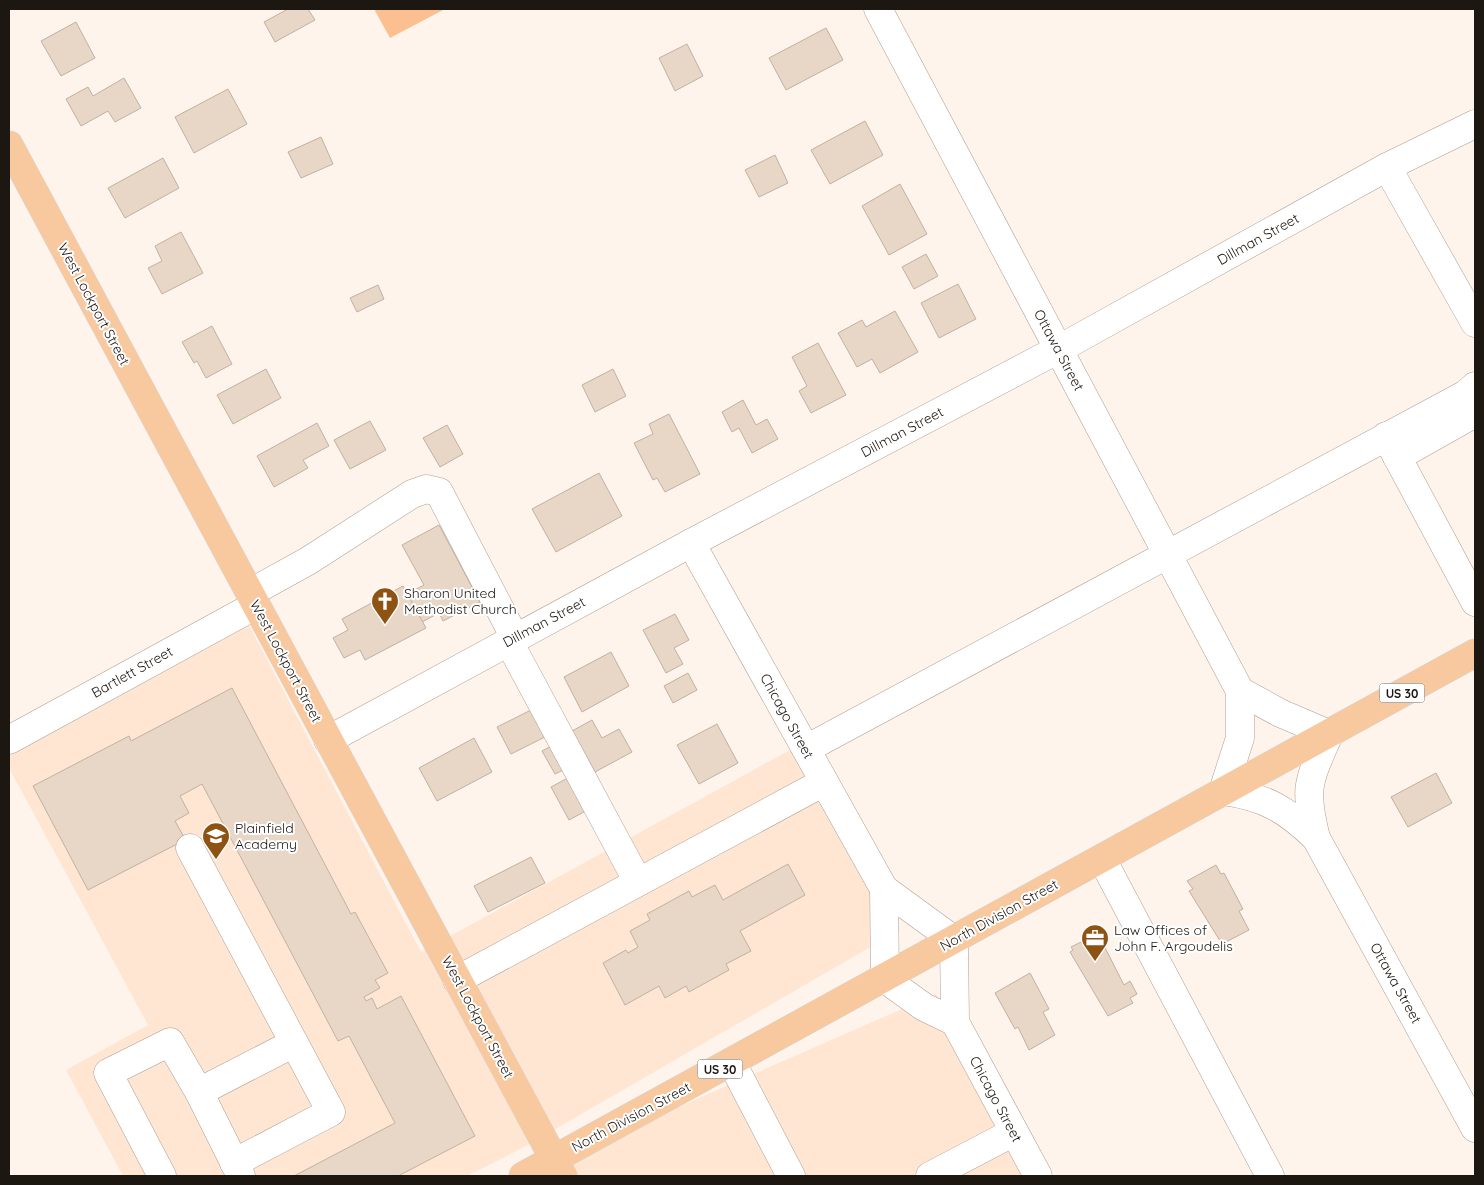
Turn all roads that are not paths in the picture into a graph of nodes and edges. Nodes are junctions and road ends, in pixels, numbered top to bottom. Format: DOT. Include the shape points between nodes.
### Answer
graph roads {
  1 [pos="878,9"];
  2 [pos="1475,124"];
  3 [pos="9,145"];
  4 [pos="1387,168"];
  5 [pos="1475,323"];
  6 [pos="1058,349"];
  7 [pos="1475,386"];
  8 [pos="1475,413"];
  9 [pos="1391,447"];
  10 [pos="690,543"];
  11 [pos="1168,556"];
  12 [pos="253,599"];
  13 [pos="1475,602"];
  14 [pos="512,640"];
  15 [pos="1475,653"];
  16 [pos="1240,691"];
  17 [pos="1329,734"];
  18 [pos="9,740"];
  19 [pos="328,740"];
  20 [pos="806,749"];
  21 [pos="824,782"];
  22 [pos="1223,791"];
  23 [pos="1316,838"];
  24 [pos="190,848"];
  25 [pos="1102,859"];
  26 [pos="638,882"];
  27 [pos="884,889"];
  28 [pos="954,940"];
  29 [pos="885,979"];
  30 [pos="457,980"];
  31 [pos="955,1022"];
  32 [pos="294,1043"];
  33 [pos="732,1062"];
  34 [pos="199,1092"];
  35 [pos="1475,1128"];
  36 [pos="1014,1132"];
  37 [pos="559,1168"];
  38 [pos="238,1169"];
  39 [pos="162,1176"];
  40 [pos="522,1176"];
  41 [pos="791,1176"];
  42 [pos="930,1176"];
  43 [pos="1038,1176"];
  44 [pos="1270,1176"];
  1 -- 6 [label="street, Ottawa Street"];
  2 -- 4 [label="street, Dillman Street"];
  3 -- 12 [label="main road, West Lockport Street"];
  4 -- 5 [label="street"];
  4 -- 6 [label="street, Dillman Street"];
  6 -- 10 [label="street, Dillman Street"];
  6 -- 11 [label="street, Ottawa Street"];
  7 -- 9 [label="street"];
  8 -- 9 [label="street"];
  9 -- 11 [label="street"];
  9 -- 13 [label="street"];
  10 -- 14 [label="street, Dillman Street"];
  10 -- 20 [label="street, Chicago Street"];
  11 -- 16 [label="street, Ottawa Street"];
  11 -- 20 [label="street"];
  12 -- 14 [label="street, Bartlett Street" via="412,494 426,489 439,492"];
  12 -- 18 [label="street, Bartlett Street"];
  12 -- 19 [label="main road, West Lockport Street"];
  14 -- 19 [label="street, Dillman Street"];
  14 -- 26 [label="street, Bartlett Street"];
  15 -- 17 [label="main road, North Division Street / US 30"];
  16 -- 17 [label="street"];
  16 -- 22 [label="street, Ottawa Street" via="1240,738"];
  17 -- 22 [label="main road, North Division Street / US 30"];
  17 -- 23 [label="street, Ottawa Street" via="1310,778 1307,795"];
  19 -- 30 [label="main road, West Lockport Street"];
  20 -- 21 [label="street, Chicago Street"];
  21 -- 26 [label="street"];
  21 -- 27 [label="street, Chicago Street"];
  22 -- 23 [label="street, Ottawa Street" via="1269,802 1296,818"];
  22 -- 25 [label="main road, North Division Street / US 30"];
  23 -- 35 [label="street, Ottawa Street"];
  24 -- 32 [label="street"];
  25 -- 28 [label="main road, North Division Street / US 30"];
  25 -- 44 [label="street"];
  26 -- 30 [label="street"];
  27 -- 28 [label="street, Chicago Street"];
  27 -- 29 [label="street, Chicago Street"];
  28 -- 29 [label="main road, North Division Street / US 30"];
  28 -- 31 [label="street, Chicago Street"];
  29 -- 31 [label="street" via="924,1007"];
  29 -- 33 [label="main road, North Division Street / US 30"];
  30 -- 37 [label="main road, West Lockport Street"];
  31 -- 36 [label="street, Chicago Street"];
  32 -- 34 [label="street"];
  32 -- 38 [label="street" via="331,1112"];
  33 -- 37 [label="main road, North Division Street / US 30"];
  33 -- 41 [label="street"];
  34 -- 38 [label="street"];
  34 -- 39 [label="street" via="170,1042 108,1073"];
  36 -- 42 [label="street"];
  36 -- 43 [label="street, Chicago Street"];
  37 -- 40 [label="main road, North Division Street / US 30"];
}
